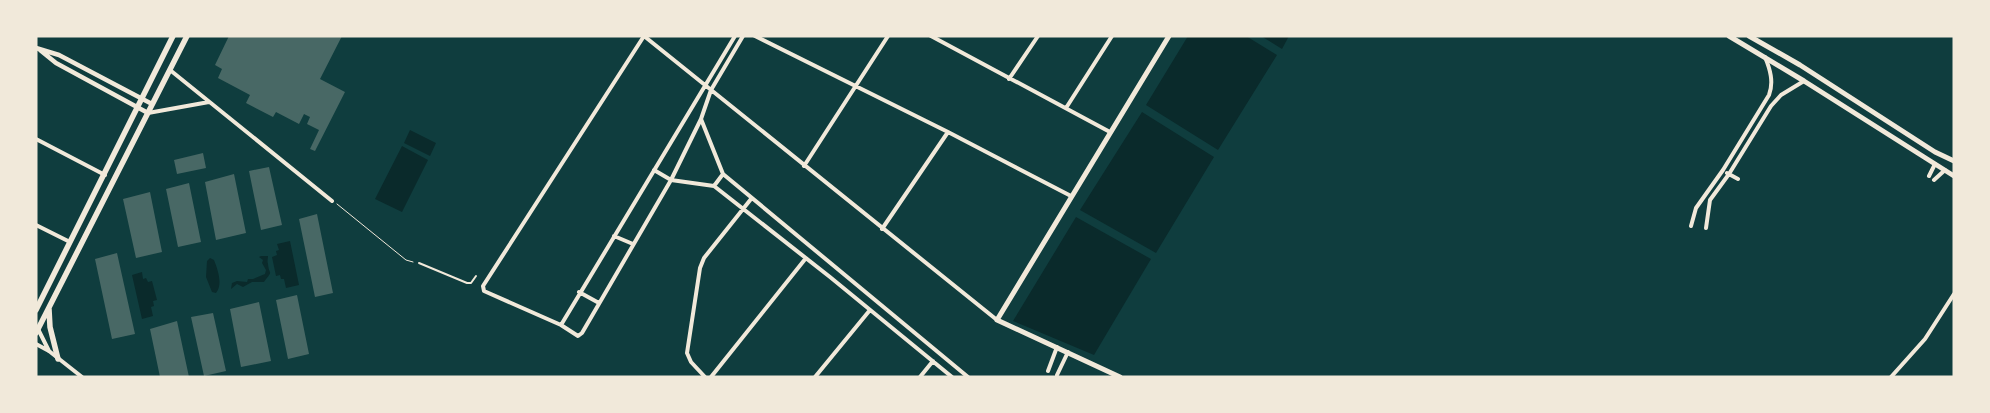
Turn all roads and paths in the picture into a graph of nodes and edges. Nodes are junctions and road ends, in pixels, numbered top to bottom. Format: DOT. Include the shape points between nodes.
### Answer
graph roads {
  1 [pos="173,36"];
  2 [pos="187,36"];
  3 [pos="644,36"];
  4 [pos="735,36"];
  5 [pos="742,36"];
  6 [pos="755,36"];
  7 [pos="888,36"];
  8 [pos="931,36"];
  9 [pos="1038,36"];
  10 [pos="1112,36"];
  11 [pos="1169,36"];
  12 [pos="1729,36"];
  13 [pos="1749,36"];
  14 [pos="1756,36"];
  15 [pos="939,38"];
  16 [pos="1760,42"];
  17 [pos="36,48"];
  18 [pos="1765,57"];
  19 [pos="170,70"];
  20 [pos="1009,79"];
  21 [pos="1804,81"];
  22 [pos="704,85"];
  23 [pos="857,87"];
  24 [pos="1771,89"];
  25 [pos="711,90"];
  26 [pos="1781,95"];
  27 [pos="142,98"];
  28 [pos="209,102"];
  29 [pos="152,104"];
  30 [pos="137,107"];
  31 [pos="1066,108"];
  32 [pos="148,113"];
  33 [pos="701,119"];
  34 [pos="948,132"];
  35 [pos="1110,132"];
  36 [pos="36,139"];
  37 [pos="1954,161"];
  38 [pos="1935,164"];
  39 [pos="804,166"];
  40 [pos="654,170"];
  41 [pos="1723,170"];
  42 [pos="1945,170"];
  43 [pos="724,174"];
  44 [pos="1729,174"];
  45 [pos="105,175"];
  46 [pos="1929,176"];
  47 [pos="1954,176"];
  48 [pos="1738,179"];
  49 [pos="671,180"];
  50 [pos="1934,180"];
  51 [pos="714,186"];
  52 [pos="1072,196"];
  53 [pos="751,199"];
  54 [pos="332,201"];
  55 [pos="743,208"];
  56 [pos="36,225"];
  57 [pos="1690,226"];
  58 [pos="1706,228"];
  59 [pos="882,229"];
  60 [pos="614,236"];
  61 [pos="70,242"];
  62 [pos="634,244"];
  63 [pos="806,258"];
  64 [pos="419,263"];
  65 [pos="476,276"];
  66 [pos="579,292"];
  67 [pos="1954,294"];
  68 [pos="599,303"];
  69 [pos="49,308"];
  70 [pos="36,310"];
  71 [pos="870,310"];
  72 [pos="896,318"];
  73 [pos="997,320"];
  74 [pos="561,325"];
  75 [pos="890,326"];
  76 [pos="37,331"];
  77 [pos="918,336"];
  78 [pos="36,344"];
  79 [pos="914,346"];
  80 [pos="1057,347"];
  81 [pos="48,351"];
  82 [pos="1068,352"];
  83 [pos="58,359"];
  84 [pos="933,361"];
  85 [pos="1048,371"];
  86 [pos="1057,376"];
  87 [pos="82,377"];
  88 [pos="705,377"];
  89 [pos="711,377"];
  90 [pos="815,377"];
  91 [pos="920,377"];
  92 [pos="952,377"];
  93 [pos="968,377"];
  94 [pos="1120,377"];
  95 [pos="1891,377"];
  1 -- 27 [label="main road"];
  2 -- 19 [label="main road"];
  3 -- 22 [label="street"];
  3 -- 74 [label="street" via="482,286 484,291"];
  4 -- 22 [label="street"];
  5 -- 25 [label="street"];
  6 -- 23 [label="street"];
  7 -- 23 [label="street"];
  8 -- 15 [label="street"];
  9 -- 20 [label="street"];
  10 -- 31 [label="street"];
  11 -- 35 [label="main road"];
  12 -- 18 [label="main road"];
  13 -- 16 [label="main road"];
  14 -- 16 [label="street"];
  15 -- 20 [label="street"];
  16 -- 37 [label="main road"];
  17 -- 27 [label="street" via="60,55"];
  17 -- 30 [label="street" via="56,63"];
  18 -- 21 [label="main road"];
  18 -- 24 [label="street"];
  19 -- 28 [label="street"];
  19 -- 29 [label="main road"];
  20 -- 31 [label="street"];
  21 -- 26 [label="street"];
  21 -- 38 [label="main road"];
  22 -- 25 [label="street"];
  22 -- 40 [label="street"];
  23 -- 34 [label="street"];
  23 -- 39 [label="street"];
  24 -- 26 [label="street"];
  24 -- 41 [label="street"];
  25 -- 33 [label="street"];
  25 -- 39 [label="street"];
  26 -- 44 [label="street" via="1766,113"];
  27 -- 29 [label="street"];
  27 -- 30 [label="main road"];
  28 -- 32 [label="street"];
  28 -- 54 [label="street"];
  29 -- 32 [label="main road"];
  30 -- 32 [label="street"];
  30 -- 45 [label="main road"];
  31 -- 35 [label="street"];
  32 -- 69 [label="main road"];
  33 -- 43 [label="street"];
  33 -- 49 [label="street"];
  34 -- 52 [label="street"];
  34 -- 59 [label="street"];
  35 -- 52 [label="main road"];
  36 -- 45 [label="street"];
  38 -- 42 [label="main road"];
  38 -- 46 [label="street"];
  39 -- 59 [label="street"];
  40 -- 49 [label="street"];
  40 -- 60 [label="street"];
  41 -- 44 [label="street"];
  41 -- 57 [label="street" via="1696,208"];
  42 -- 47 [label="main road"];
  42 -- 50 [label="street"];
  43 -- 51 [label="street"];
  43 -- 53 [label="street"];
  44 -- 48 [label="street"];
  44 -- 58 [label="street" via="1710,200"];
  45 -- 61 [label="main road"];
  49 -- 51 [label="street"];
  49 -- 62 [label="street"];
  51 -- 55 [label="street"];
  52 -- 73 [label="main road"];
  53 -- 55 [label="street"];
  53 -- 72 [label="street"];
  54 -- 64 [label="path" via="406,260"];
  55 -- 63 [label="street"];
  55 -- 88 [label="street" via="704,258 698,276 687,353"];
  56 -- 61 [label="street"];
  59 -- 73 [label="street"];
  60 -- 62 [label="street"];
  60 -- 66 [label="street"];
  61 -- 70 [label="main road"];
  62 -- 68 [label="street"];
  63 -- 71 [label="street"];
  63 -- 89 [label="street"];
  64 -- 65 [label="lane" via="467,284"];
  66 -- 68 [label="street"];
  66 -- 74 [label="street"];
  67 -- 95 [label="street" via="1924,339"];
  68 -- 74 [label="street" via="579,336"];
  69 -- 76 [label="main road"];
  69 -- 83 [label="main road"];
  71 -- 75 [label="street"];
  71 -- 90 [label="street"];
  72 -- 75 [label="street" via="898,326"];
  72 -- 77 [label="street"];
  73 -- 80 [label="main road"];
  75 -- 79 [label="street"];
  76 -- 81 [label="street"];
  77 -- 79 [label="street" via="912,338"];
  77 -- 93 [label="street"];
  78 -- 81 [label="street"];
  79 -- 84 [label="street"];
  80 -- 82 [label="main road"];
  80 -- 85 [label="street"];
  81 -- 83 [label="street"];
  82 -- 86 [label="street"];
  82 -- 94 [label="main road"];
  83 -- 87 [label="street"];
  84 -- 91 [label="street"];
  84 -- 92 [label="street"];
}
